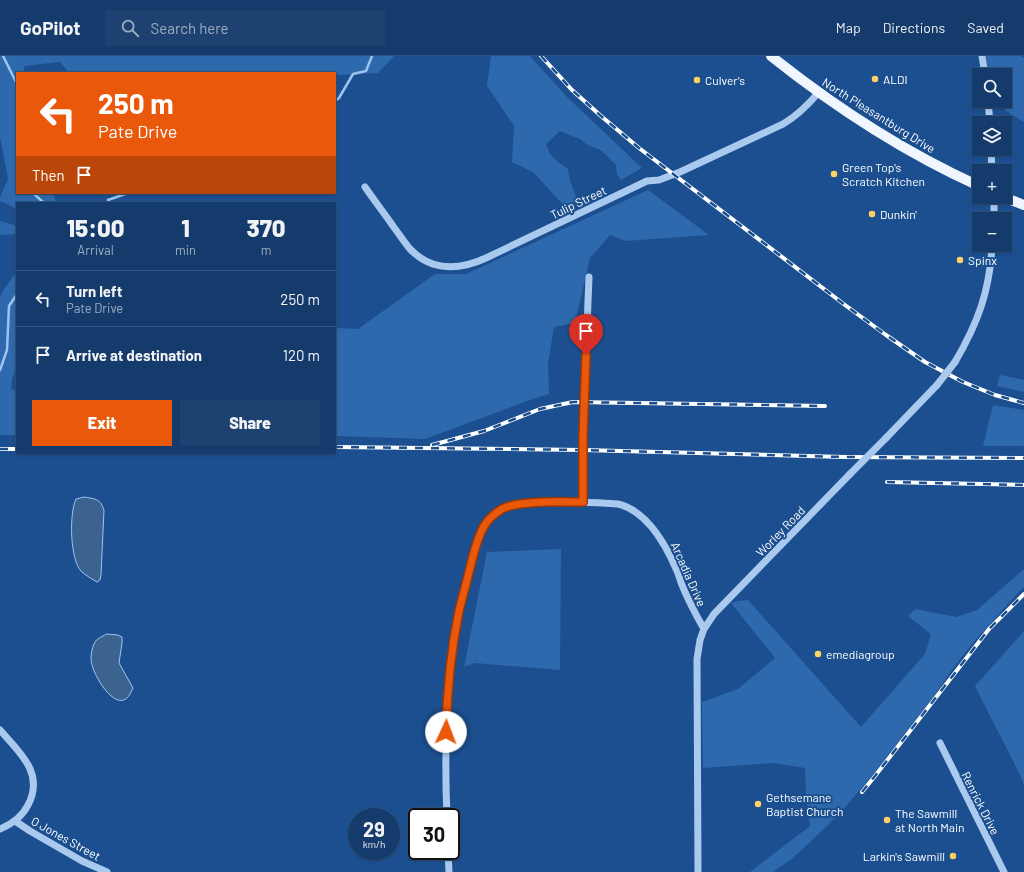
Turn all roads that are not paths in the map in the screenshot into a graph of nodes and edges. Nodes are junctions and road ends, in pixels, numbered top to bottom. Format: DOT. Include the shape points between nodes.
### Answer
graph roads {
  1 [pos="771,56"];
  2 [pos="982,56"];
  3 [pos="984,68"];
  4 [pos="819,92"];
  5 [pos="972,183"];
  6 [pos="364,186"];
  7 [pos="1012,200"];
  8 [pos="1024,205"];
  9 [pos="991,252"];
  10 [pos="589,277"];
  11 [pos="583,502"];
  12 [pos="704,629"];
  13 [pos="0,730"];
  14 [pos="940,743"];
  15 [pos="447,808"];
  16 [pos="15,821"];
  17 [pos="0,829"];
  18 [pos="448,860"];
  19 [pos="107,872"];
  20 [pos="449,872"];
  21 [pos="698,872"];
  22 [pos="1004,872"];
  1 -- 4 [label="main road, North Pleasantburg Drive"];
  2 -- 3 [label="street"];
  4 -- 5 [label="main road, North Pleasantburg Drive" via="876,131 928,162"];
  4 -- 6 [label="street, Tulip Street" via="807,106 783,124 680,172 660,180 647,181 475,264 440,266 417,255"];
  7 -- 8 [label="main road"];
  9 -- 12 [label="street, Worley Road, bridge" via="983,302 973,329 955,362 937,386 714,614"];
  10 -- 11 [label="street"];
  11 -- 12 [label="street, Arcadia Drive" via="623,505 640,515 664,546 692,609"];
  11 -- 15 [label="street, Arcadia Drive" via="509,506 492,516 480,534 460,610 453,650 447,716"];
  12 -- 21 [label="street, Worley Road" via="697,659"];
  13 -- 16 [label="street" via="25,759 33,775 34,786 29,804"];
  14 -- 22 [label="street, Renrick Drive"];
  16 -- 17 [label="street"];
  16 -- 19 [label="street, O Jones Street" via="82,861"];
  18 -- 20 [label="street"];
}
